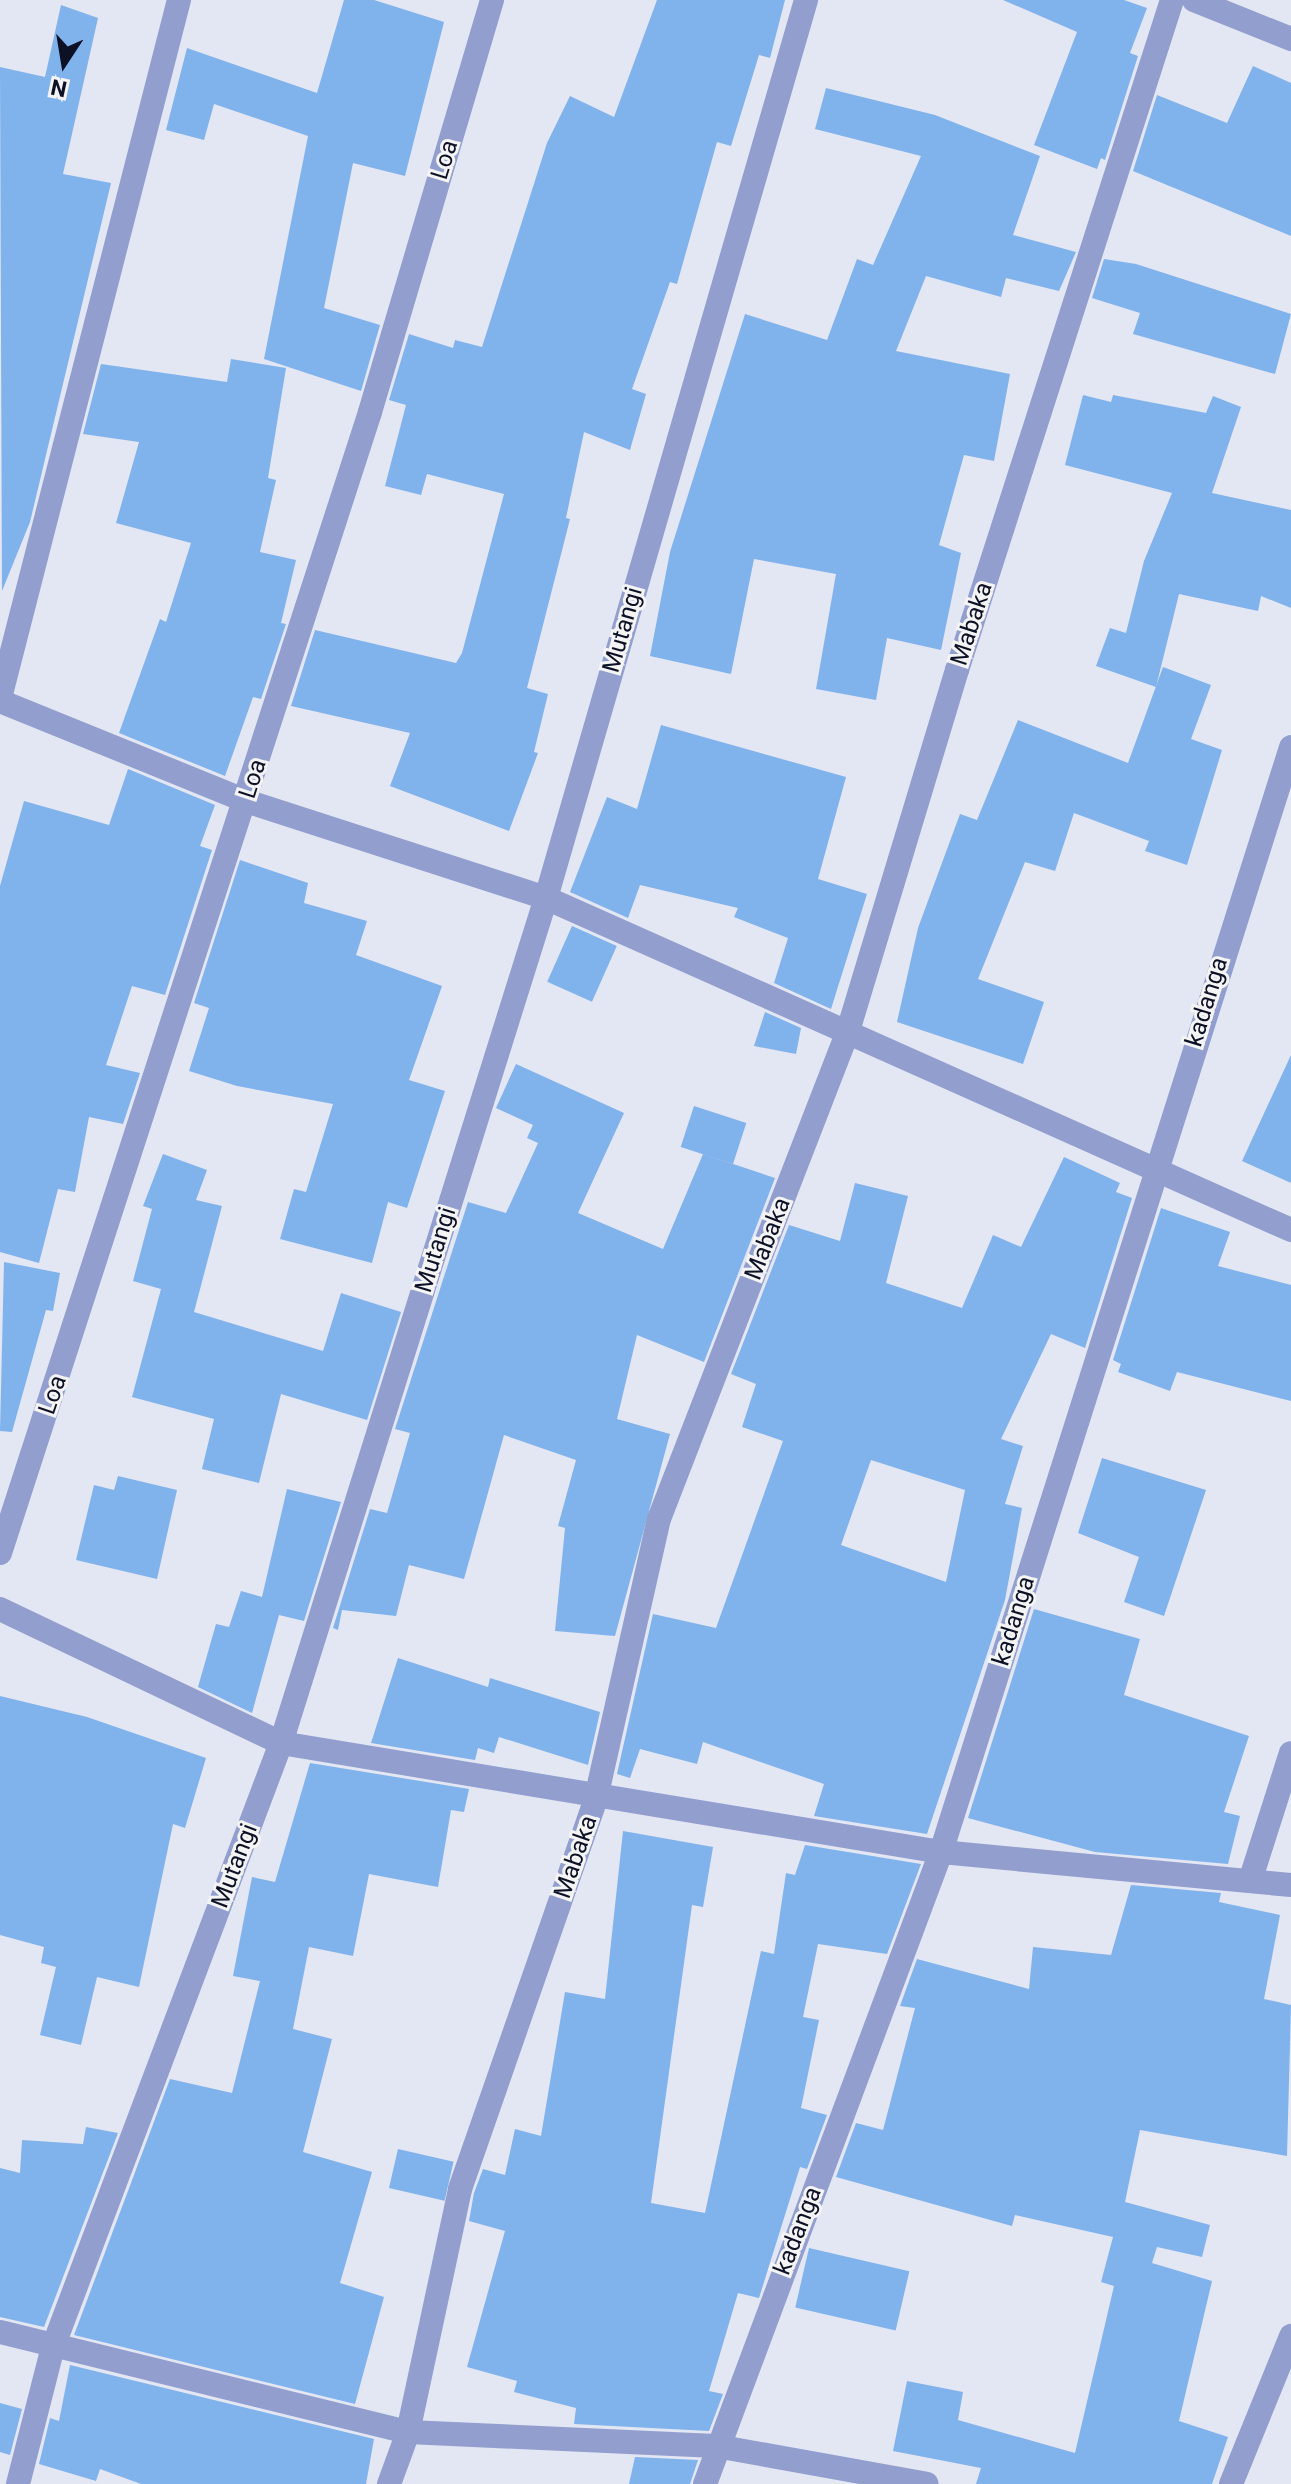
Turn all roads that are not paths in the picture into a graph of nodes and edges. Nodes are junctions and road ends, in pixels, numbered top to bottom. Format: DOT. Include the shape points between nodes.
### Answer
graph roads {
  1 [pos="179,0"];
  2 [pos="492,0"];
  3 [pos="806,0"];
  4 [pos="1172,0"];
  5 [pos="1194,0"];
  6 [pos="1291,39"];
  7 [pos="0,700"];
  8 [pos="1291,747"];
  9 [pos="246,801"];
  10 [pos="546,898"];
  11 [pos="848,1031"];
  12 [pos="1157,1167"];
  13 [pos="1291,1230"];
  14 [pos="0,1553"];
  15 [pos="0,1609"];
  16 [pos="281,1743"];
  17 [pos="1291,1753"];
  18 [pos="596,1798"];
  19 [pos="941,1852"];
  20 [pos="1251,1878"];
  21 [pos="1291,1885"];
  22 [pos="0,2332"];
  23 [pos="1291,2336"];
  24 [pos="53,2347"];
  25 [pos="408,2432"];
  26 [pos="716,2446"];
  27 [pos="18,2484"];
  28 [pos="389,2484"];
  29 [pos="705,2484"];
  30 [pos="927,2484"];
  31 [pos="1231,2484"];
  1 -- 7 [label="street"];
  2 -- 9 [label="street, Loa"];
  3 -- 10 [label="street, Mutangi"];
  4 -- 11 [label="street, Mabaka" via="957,670"];
  5 -- 6 [label="street"];
  7 -- 9 [label="street"];
  8 -- 12 [label="street, kadanga"];
  9 -- 10 [label="street"];
  9 -- 14 [label="street, Loa"];
  10 -- 11 [label="street"];
  10 -- 16 [label="street, Mutangi"];
  11 -- 12 [label="street"];
  11 -- 18 [label="street, Mabaka" via="659,1519"];
  12 -- 13 [label="street"];
  12 -- 19 [label="street, kadanga"];
  15 -- 16 [label="street"];
  16 -- 18 [label="street"];
  16 -- 24 [label="street, Mutangi"];
  17 -- 20 [label="street"];
  18 -- 19 [label="street"];
  18 -- 25 [label="street, Mabaka" via="460,2189"];
  19 -- 20 [label="street"];
  19 -- 26 [label="street, kadanga"];
  20 -- 21 [label="street"];
  22 -- 24 [label="street"];
  23 -- 31 [label="street"];
  24 -- 25 [label="street"];
  24 -- 27 [label="street, Mutangi"];
  25 -- 26 [label="street"];
  25 -- 28 [label="street, Mabaka"];
  26 -- 29 [label="street, kadanga"];
  26 -- 30 [label="street"];
}
